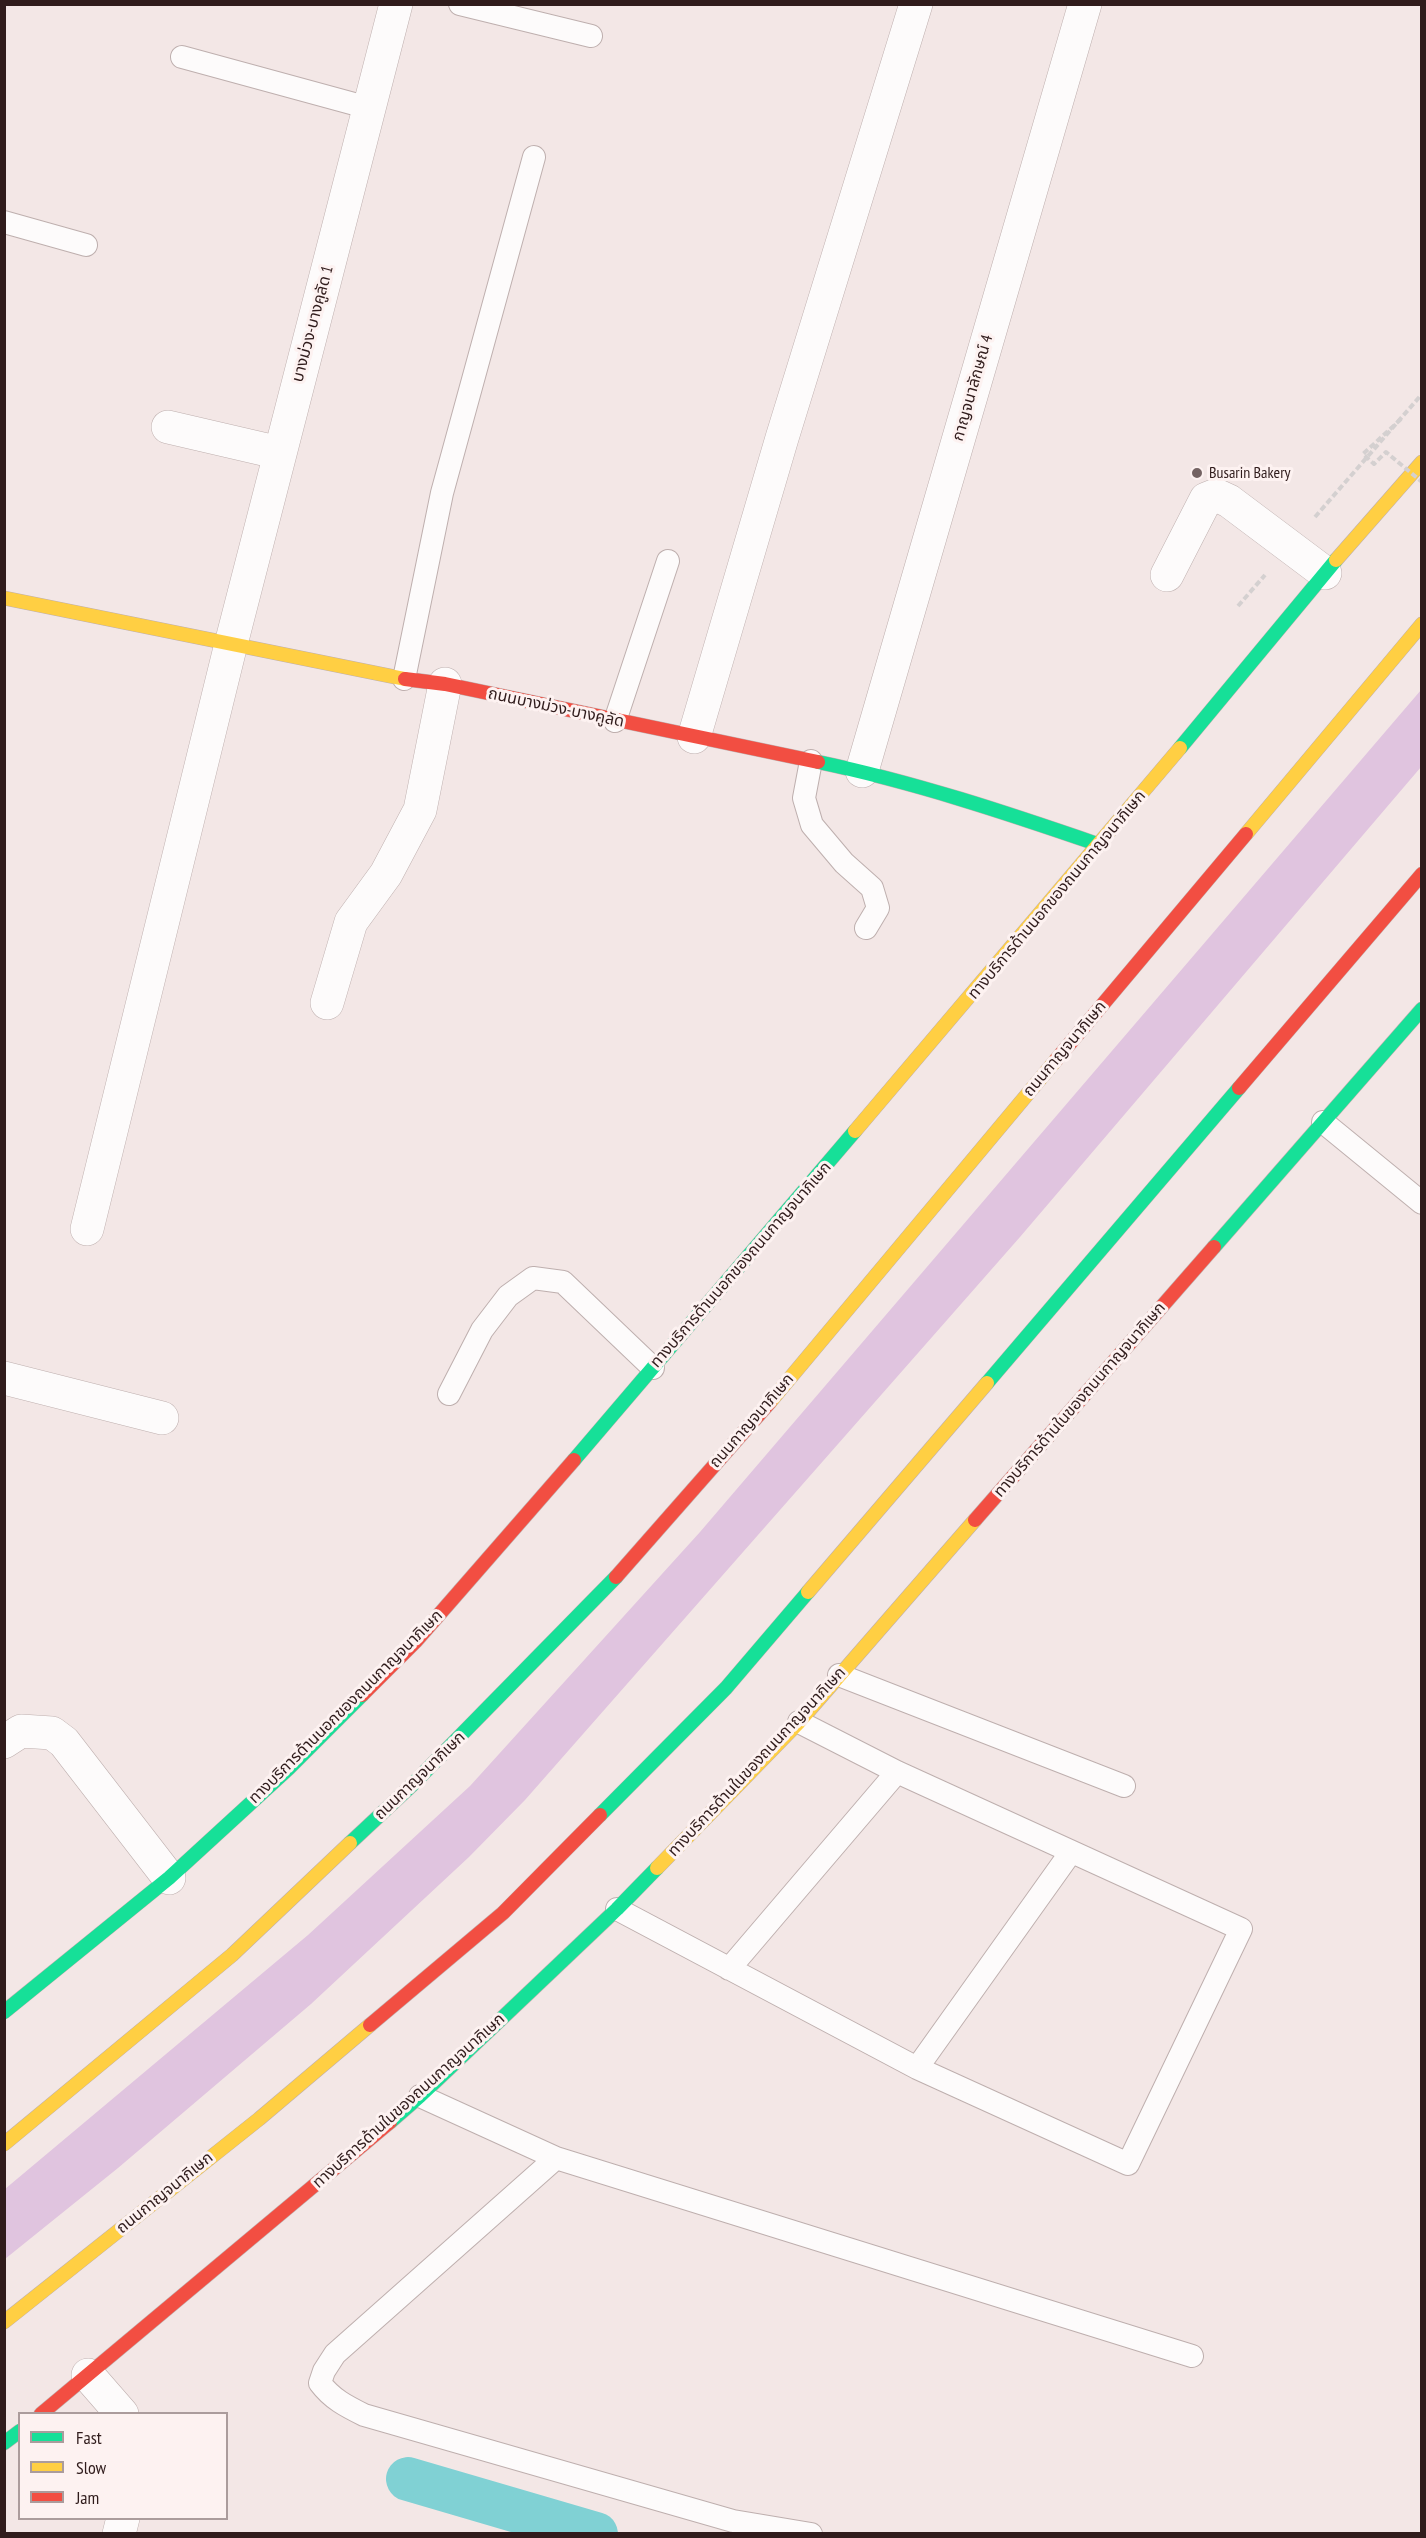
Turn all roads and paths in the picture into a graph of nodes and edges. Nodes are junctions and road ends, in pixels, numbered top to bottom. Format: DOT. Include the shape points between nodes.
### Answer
graph roads {
  1 [pos="396,4"];
  2 [pos="460,4"];
  3 [pos="916,4"];
  4 [pos="1085,4"];
  5 [pos="591,36"];
  6 [pos="182,57"];
  7 [pos="369,108"];
  8 [pos="534,157"];
  9 [pos="4,222"];
  10 [pos="86,244"];
  11 [pos="1422,394"];
  12 [pos="1401,419"];
  13 [pos="168,427"];
  14 [pos="280,453"];
  15 [pos="1422,462"];
  16 [pos="1422,482"];
  17 [pos="1308,526"];
  18 [pos="668,561"];
  19 [pos="1269,570"];
  20 [pos="1325,573"];
  21 [pos="1167,575"];
  22 [pos="4,598"];
  23 [pos="1238,606"];
  24 [pos="1422,624"];
  25 [pos="231,644"];
  26 [pos="404,679"];
  27 [pos="445,684"];
  28 [pos="615,721"];
  29 [pos="694,737"];
  30 [pos="811,761"];
  31 [pos="862,771"];
  32 [pos="1100,845"];
  33 [pos="1422,874"];
  34 [pos="866,928"];
  35 [pos="327,1003"];
  36 [pos="1422,1009"];
  37 [pos="1323,1122"];
  38 [pos="1422,1203"];
  39 [pos="87,1229"];
  40 [pos="653,1368"];
  41 [pos="4,1378"];
  42 [pos="449,1394"];
  43 [pos="162,1418"];
  44 [pos="839,1675"];
  45 [pos="799,1722"];
  46 [pos="4,1742"];
  47 [pos="897,1772"];
  48 [pos="1124,1786"];
  49 [pos="1071,1852"];
  50 [pos="169,1878"];
  51 [pos="617,1909"];
  52 [pos="729,1969"];
  53 [pos="4,2013"];
  54 [pos="917,2068"];
  55 [pos="420,2096"];
  56 [pos="4,2144"];
  57 [pos="556,2158"];
  58 [pos="4,2322"];
  59 [pos="1192,2356"];
  60 [pos="88,2375"];
  61 [pos="43,2412"];
  62 [pos="120,2412"];
  63 [pos="18,2432"];
  64 [pos="4,2443"];
  65 [pos="811,2534"];
  1 -- 7 [label="street, บางม่วง-บางคูลัด 1"];
  2 -- 5 [label="lane"];
  3 -- 29 [label="street"];
  4 -- 31 [label="street, กาญจนาลักษณ์ 4"];
  6 -- 7 [label="lane"];
  7 -- 14 [label="street, บางม่วง-บางคูลัด 1"];
  8 -- 26 [label="lane" via="442,494"];
  9 -- 10 [label="lane"];
  11 -- 12 [label="path"];
  12 -- 16 [label="path, bridge" via="1363,454 1374,464 1386,452"];
  12 -- 17 [label="path"];
  13 -- 14 [label="street"];
  14 -- 25 [label="street, บางม่วง-บางคูลัด 1"];
  15 -- 20 [label="main road, ทางบริการด้านนอกของถนนกาญจนาภิเษก"];
  18 -- 28 [label="lane"];
  19 -- 23 [label="path"];
  20 -- 21 [label="street" via="1216,495 1206,499"];
  20 -- 32 [label="main road, ทางบริการด้านนอกของถนนกาญจนาภิเษก"];
  22 -- 25 [label="main road, ถนนบางม่วง-บางคูลัด"];
  24 -- 56 [label="main road, ถนนกาญจนาภิเษก" via="771,1400 594,1601 411,1786 232,1955"];
  25 -- 26 [label="main road, ถนนบางม่วง-บางคูลัด"];
  25 -- 39 [label="street, บางม่วง-บางคูลัด 1"];
  26 -- 27 [label="main road, ถนนบางม่วง-บางคูลัด"];
  27 -- 28 [label="main road, ถนนบางม่วง-บางคูลัด"];
  27 -- 35 [label="street" via="420,810 386,874 351,922"];
  28 -- 29 [label="main road, ถนนบางม่วง-บางคูลัด"];
  29 -- 30 [label="main road, ถนนบางม่วง-บางคูลัด"];
  30 -- 31 [label="main road, ถนนบางม่วง-บางคูลัด"];
  30 -- 34 [label="lane" via="804,798 812,825 844,863 872,888 879,908"];
  31 -- 32 [label="main road, ถนนบางม่วง-บางคูลัด" via="984,804"];
  32 -- 40 [label="main road, ทางบริการด้านนอกของถนนกาญจนาภิเษก"];
  33 -- 58 [label="main road, ถนนกาญจนาภิเษก" via="726,1688 503,1912 259,2119"];
  36 -- 37 [label="main road, ทางบริการด้านในของถนนกาญจนาภิเษก"];
  37 -- 38 [label="lane"];
  37 -- 44 [label="main road, ทางบริการด้านในของถนนกาญจนาภิเษก"];
  40 -- 42 [label="lane" via="562,1282 533,1278 508,1296 482,1330"];
  40 -- 50 [label="main road, ทางบริการด้านนอกของถนนกาญจนาภิเษก" via="416,1641 289,1768"];
  41 -- 43 [label="street"];
  44 -- 45 [label="main road, ทางบริการด้านในของถนนกาญจนาภิเษก"];
  44 -- 48 [label="lane"];
  45 -- 47 [label="lane"];
  45 -- 51 [label="main road, ทางบริการด้านในของถนนกาญจนาภิเษก"];
  46 -- 50 [label="street" via="21,1731 52,1733 64,1742"];
  47 -- 49 [label="lane"];
  47 -- 52 [label="lane"];
  49 -- 54 [label="lane"];
  49 -- 54 [label="lane" via="1241,1929 1128,2164"];
  50 -- 53 [label="main road, ทางบริการด้านนอกของถนนกาญจนาภิเษก"];
  51 -- 52 [label="lane"];
  51 -- 55 [label="main road, ทางบริการด้านในของถนนกาญจนาภิเษก"];
  52 -- 54 [label="lane"];
  55 -- 57 [label="lane"];
  55 -- 60 [label="main road, ทางบริการด้านในของถนนกาญจนาภิเษก"];
  57 -- 59 [label="lane"];
  57 -- 65 [label="lane" via="335,2354 320,2383 341,2403 364,2415 733,2521"];
  60 -- 61 [label="main road, ทางบริการด้านในของถนนกาญจนาภิเษก"];
  60 -- 62 [label="street"];
  63 -- 64 [label="main road"];
}
